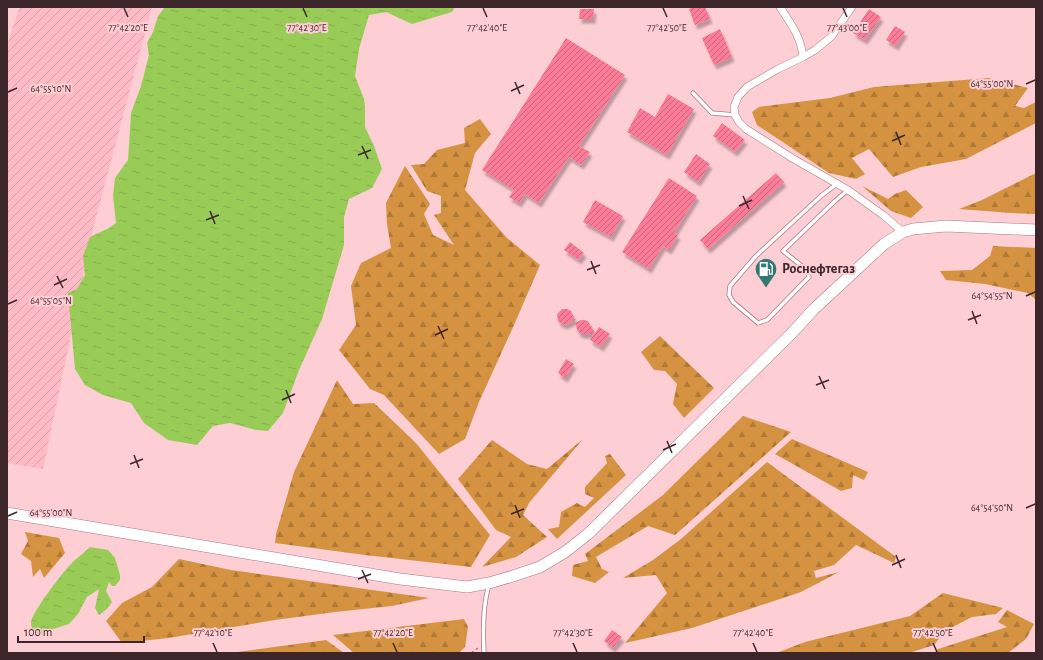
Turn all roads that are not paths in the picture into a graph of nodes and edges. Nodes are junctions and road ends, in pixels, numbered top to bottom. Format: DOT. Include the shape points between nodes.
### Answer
graph roads {
  1 [pos="780,7"];
  2 [pos="852,7"];
  3 [pos="803,57"];
  4 [pos="693,93"];
  5 [pos="735,115"];
  6 [pos="838,184"];
  7 [pos="848,190"];
  8 [pos="1036,230"];
  9 [pos="903,232"];
  10 [pos="7,513"];
  11 [pos="489,583"];
  12 [pos="484,653"];
  1 -- 3 [label="street" via="796,32"];
  2 -- 3 [label="street" via="831,37"];
  3 -- 5 [label="street" via="747,87 738,97 734,107"];
  4 -- 5 [label="lane" via="712,114"];
  5 -- 6 [label="street" via="746,129"];
  6 -- 7 [label="street"];
  6 -- 7 [label="lane" via="821,196 756,256 730,286 729,295 733,302 758,323 767,320 809,277 808,272 783,251"];
  7 -- 9 [label="street"];
  8 -- 9 [label="main road" via="946,226"];
  9 -- 11 [label="main road" via="884,244 814,309 588,534 540,567"];
  10 -- 11 [label="main road" via="400,578 467,587"];
  11 -- 12 [label="lane" via="484,618"];
}
